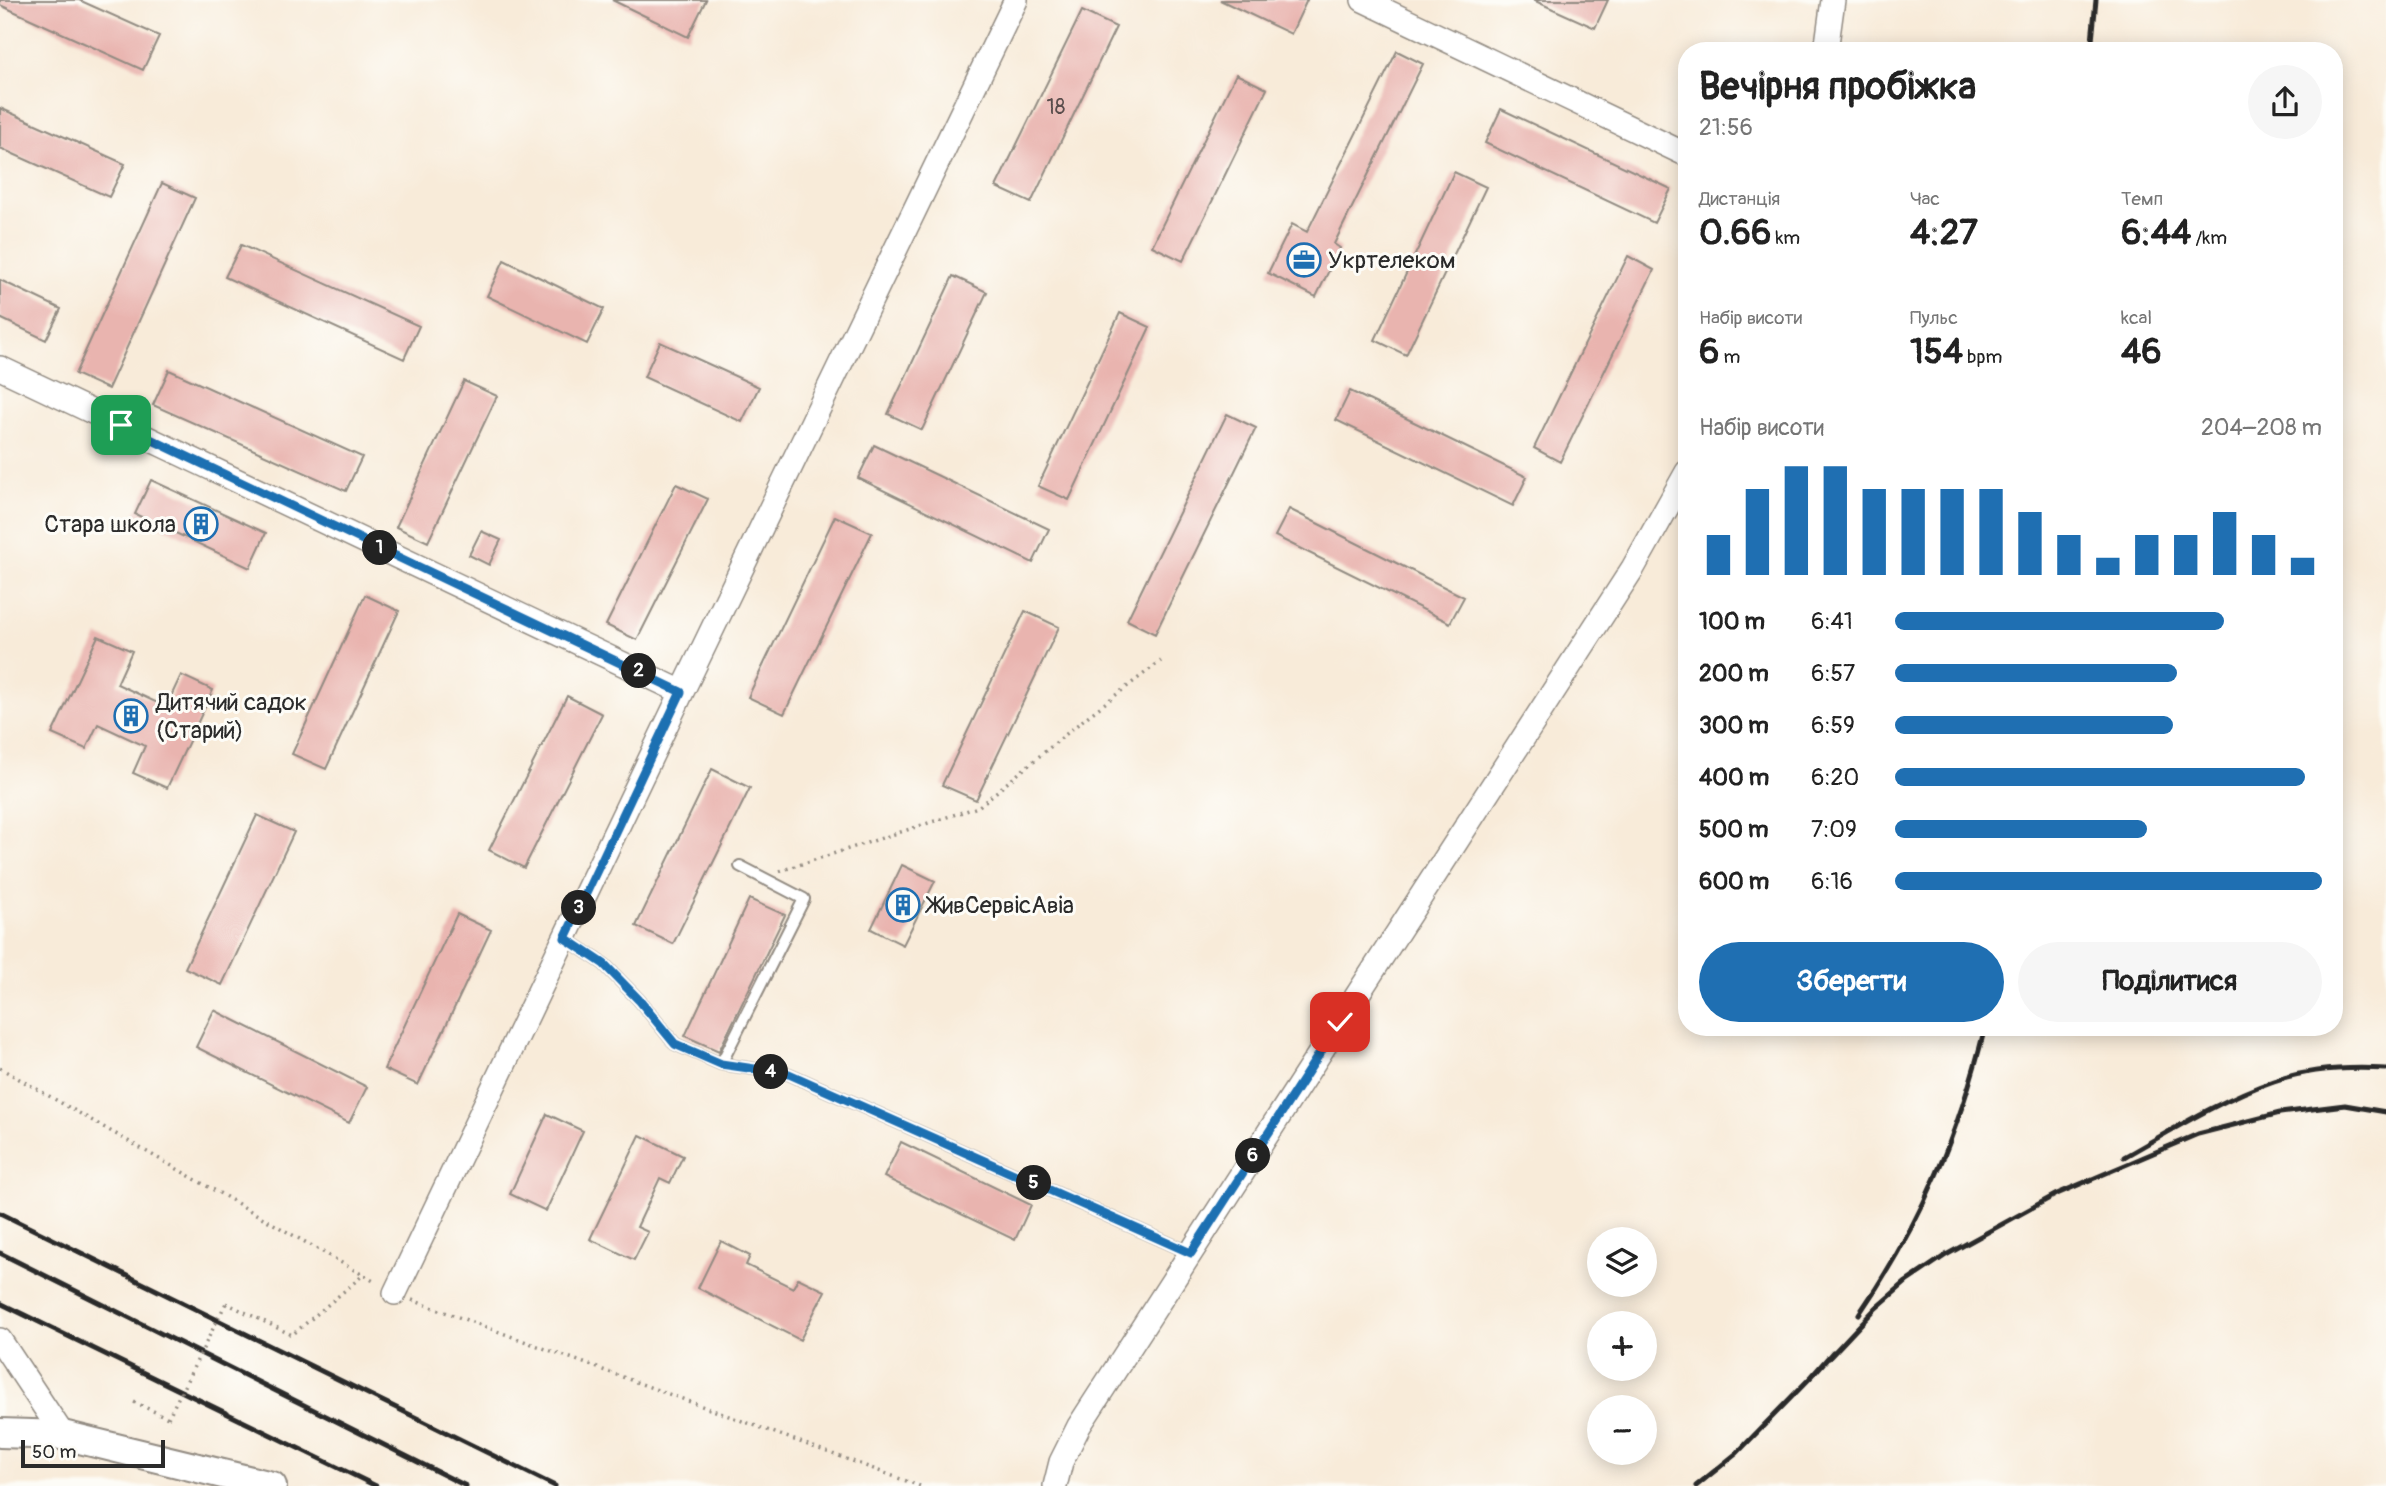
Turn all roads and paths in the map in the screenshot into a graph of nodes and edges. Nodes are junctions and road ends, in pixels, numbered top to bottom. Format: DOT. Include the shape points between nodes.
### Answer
graph roads {
  1 [pos="1016,0"];
  2 [pos="1363,0"];
  3 [pos="1833,0"];
  4 [pos="1827,42"];
  5 [pos="1678,151"];
  6 [pos="0,368"];
  7 [pos="1678,488"];
  8 [pos="1161,661"];
  9 [pos="681,692"];
  10 [pos="740,866"];
  11 [pos="761,877"];
  12 [pos="565,938"];
  13 [pos="721,1064"];
  14 [pos="0,1068"];
  15 [pos="1191,1253"];
  16 [pos="363,1275"];
  17 [pos="395,1293"];
  18 [pos="0,1340"];
  19 [pos="134,1402"];
  20 [pos="0,1433"];
  21 [pos="63,1435"];
  22 [pos="227,1481"];
  23 [pos="272,1486"];
  24 [pos="920,1486"];
  25 [pos="1055,1486"];
  1 -- 9 [label="street"];
  2 -- 5 [label="street"];
  3 -- 4 [label="street"];
  6 -- 9 [label="street"];
  7 -- 15 [label="street" via="1633,568"];
  8 -- 11 [label="path" via="978,807"];
  9 -- 12 [label="street"];
  10 -- 11 [label="lane"];
  11 -- 13 [label="lane" via="804,899"];
  12 -- 13 [label="lane" via="604,964 675,1044"];
  12 -- 17 [label="street"];
  13 -- 15 [label="lane" via="789,1074"];
  14 -- 16 [label="path"];
  15 -- 25 [label="street" via="1079,1426"];
  16 -- 17 [label="path"];
  16 -- 19 [label="path, bridge" via="292,1335 226,1303 168,1418"];
  17 -- 24 [label="path"];
  18 -- 21 [label="street"];
  20 -- 21 [label="street"];
  21 -- 22 [label="street"];
  22 -- 23 [label="street"];
}
